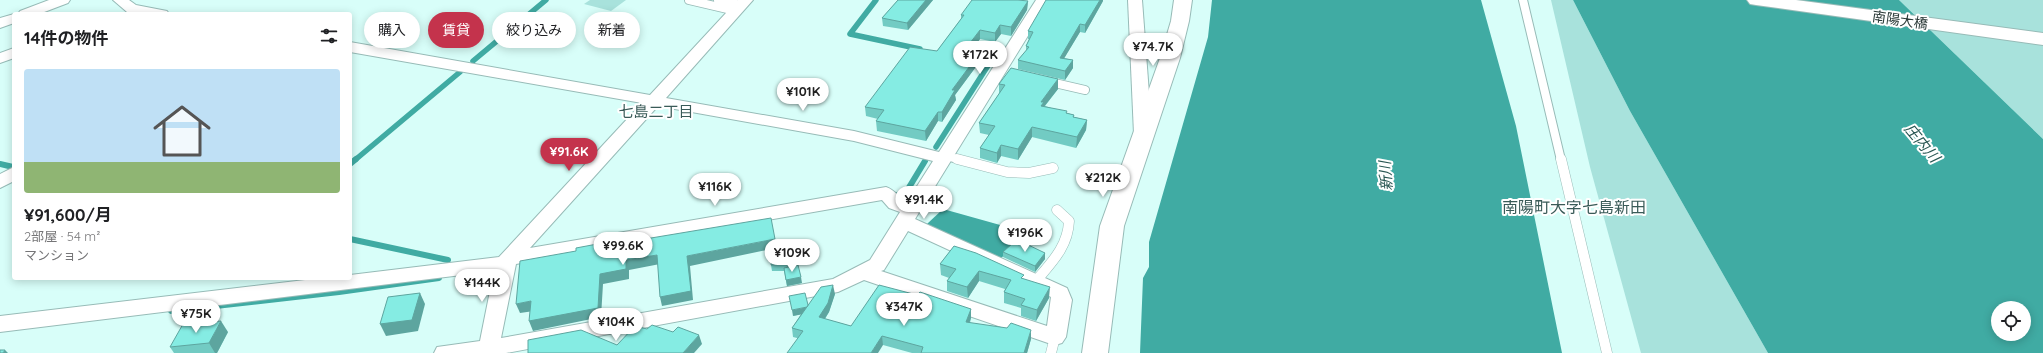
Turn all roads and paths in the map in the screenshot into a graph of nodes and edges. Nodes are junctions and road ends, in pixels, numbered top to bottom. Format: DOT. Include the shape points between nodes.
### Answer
graph roads {
  1 [pos="63,0"];
  2 [pos="120,0"];
  3 [pos="155,0"];
  4 [pos="689,0"];
  5 [pos="718,0"];
  6 [pos="1135,0"];
  7 [pos="1183,0"];
  8 [pos="1522,0"];
  9 [pos="1756,0"];
  10 [pos="1816,0"];
  11 [pos="1035,4"];
  12 [pos="741,5"];
  13 [pos="132,9"];
  14 [pos="30,12"];
  15 [pos="123,12"];
  16 [pos="150,12"];
  17 [pos="12,19"];
  18 [pos="0,23"];
  19 [pos="2043,30"];
  20 [pos="2043,39"];
  21 [pos="352,47"];
  22 [pos="12,54"];
  23 [pos="0,58"];
  24 [pos="1039,79"];
  25 [pos="1085,90"];
  26 [pos="654,100"];
  27 [pos="1143,135"];
  28 [pos="946,158"];
  29 [pos="1053,168"];
  30 [pos="12,174"];
  31 [pos="0,182"];
  32 [pos="1057,210"];
  33 [pos="909,216"];
  34 [pos="508,260"];
  35 [pos="864,273"];
  36 [pos="349,280"];
  37 [pos="352,280"];
  38 [pos="1036,282"];
  39 [pos="0,324"];
  40 [pos="1053,345"];
  41 [pos="491,351"];
  42 [pos="445,353"];
  43 [pos="1095,353"];
  44 [pos="1607,353"];
  1 -- 14 [label="street"];
  2 -- 13 [label="street"];
  3 -- 13 [label="street"];
  4 -- 12 [label="lane"];
  5 -- 12 [label="lane"];
  6 -- 27 [label="street"];
  7 -- 27 [label="street" via="1170,58"];
  8 -- 44 [label="lane"];
  9 -- 20 [label="street, 南陽大橋"];
  10 -- 19 [label="street, 南陽大橋"];
  11 -- 28 [label="street" via="1004,71"];
  12 -- 26 [label="street"];
  13 -- 15 [label="street"];
  13 -- 16 [label="street"];
  17 -- 18 [label="street"];
  21 -- 26 [label="street"];
  22 -- 23 [label="street"];
  24 -- 25 [label="lane"];
  26 -- 28 [label="street" via="854,136"];
  26 -- 34 [label="street"];
  27 -- 43 [label="street" via="1112,226"];
  28 -- 29 [label="lane" via="1007,172 1029,173"];
  28 -- 33 [label="street"];
  30 -- 31 [label="street"];
  32 -- 38 [label="lane" via="1069,221 1070,228 1065,246"];
  33 -- 34 [label="street" via="886,193"];
  33 -- 35 [label="street" via="877,265"];
  33 -- 38 [label="street"];
  34 -- 37 [label="street"];
  34 -- 41 [label="street"];
  35 -- 40 [label="street"];
  35 -- 41 [label="street" via="838,285"];
  36 -- 39 [label="street"];
  38 -- 40 [label="street" via="1060,293 1062,300"];
  41 -- 42 [label="street"];
}
